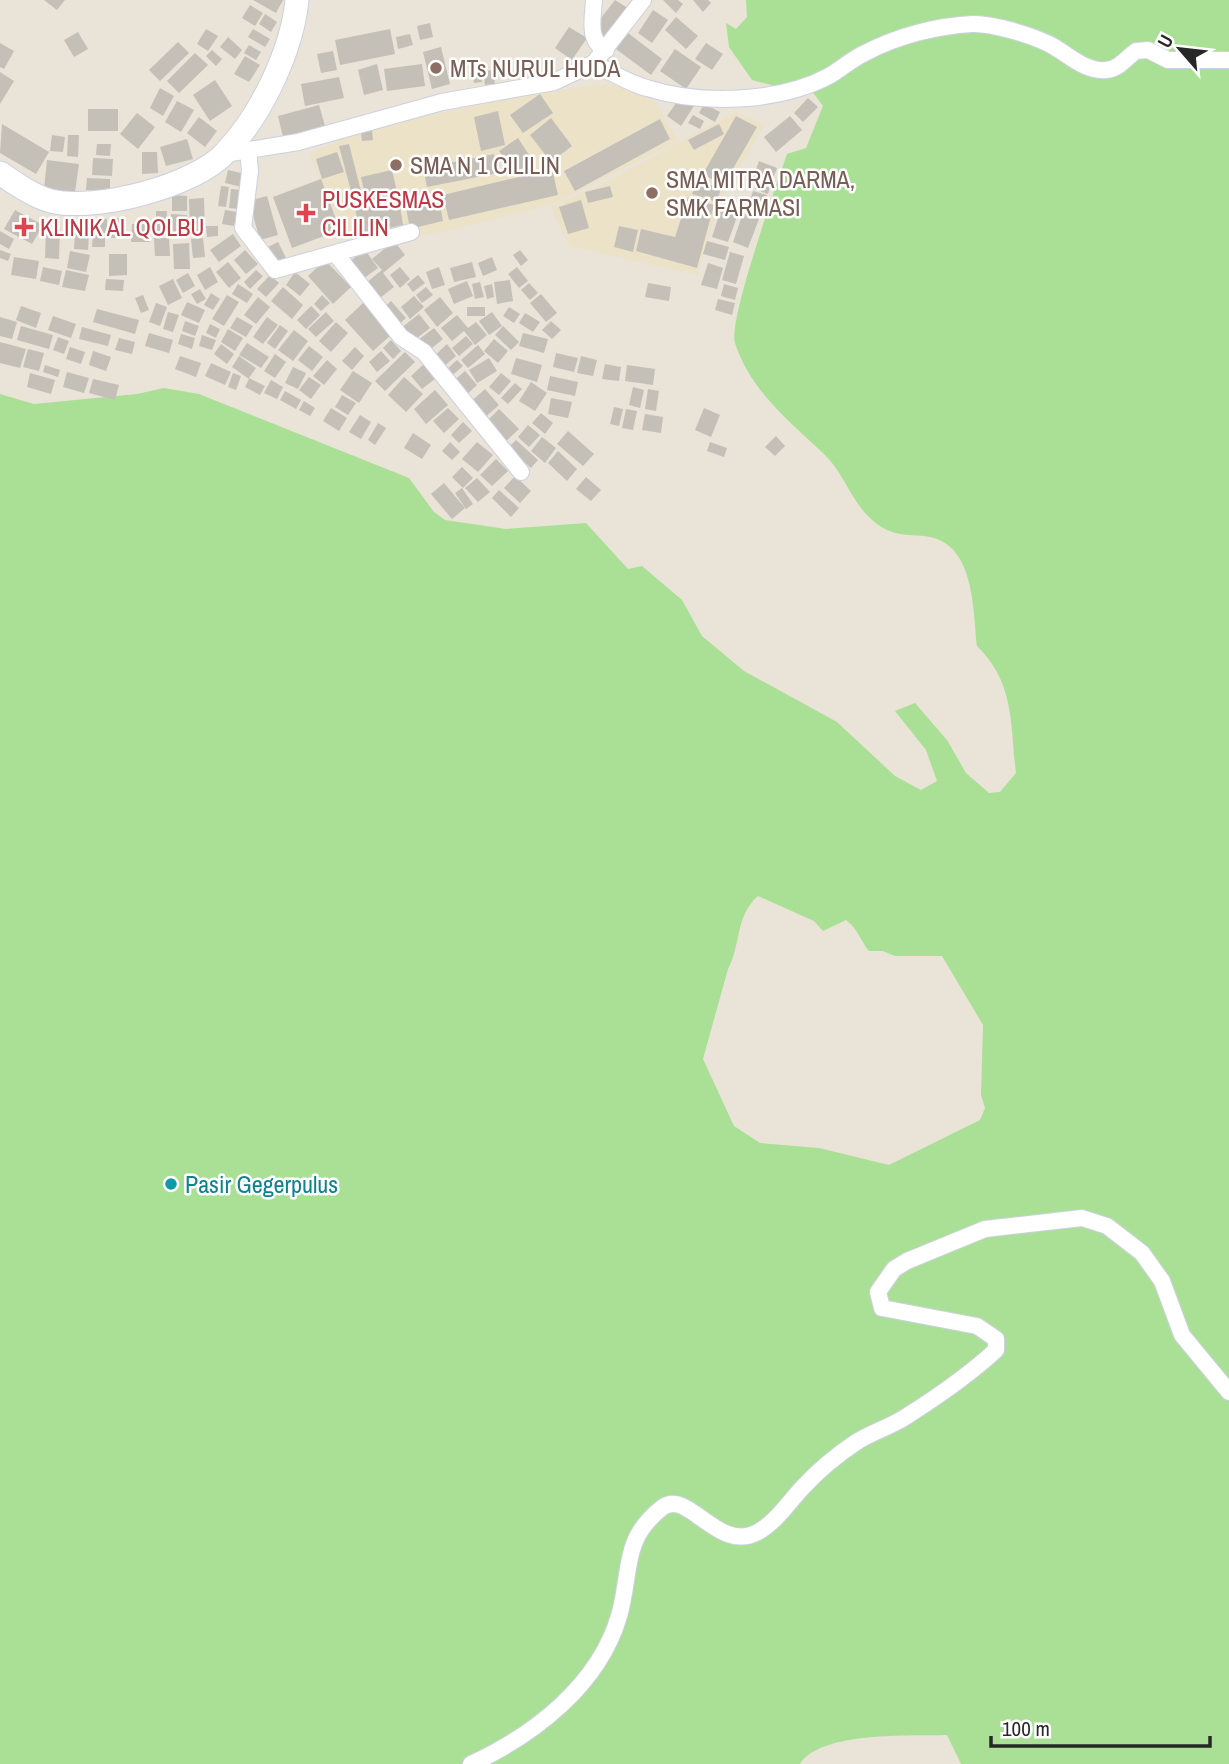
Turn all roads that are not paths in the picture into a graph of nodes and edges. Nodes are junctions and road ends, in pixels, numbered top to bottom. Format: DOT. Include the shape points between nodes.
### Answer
graph roads {
  1 [pos="297,0"];
  2 [pos="594,0"];
  3 [pos="643,0"];
  4 [pos="606,50"];
  5 [pos="1229,60"];
  6 [pos="594,63"];
  7 [pos="236,152"];
  8 [pos="0,173"];
  9 [pos="411,232"];
  10 [pos="336,254"];
  11 [pos="521,472"];
  12 [pos="1229,1392"];
  13 [pos="471,1764"];
  1 -- 7 [label="main road" via="284,57"];
  2 -- 4 [label="street" via="595,42"];
  3 -- 4 [label="street"];
  4 -- 6 [label="street"];
  5 -- 6 [label="street" via="1168,60 1148,50 1136,51 1108,70 1095,70 1047,43 974,24 893,40 811,84 732,100 643,88"];
  6 -- 7 [label="street" via="554,82 442,102 298,142"];
  7 -- 8 [label="main road" via="143,194 116,201 53,202"];
  7 -- 10 [label="street" via="250,171 243,228 275,270"];
  9 -- 10 [label="street"];
  10 -- 11 [label="street" via="401,337 424,352"];
  12 -- 13 [label="street" via="1182,1335 1155,1269 1107,1226 1082,1218 985,1229 907,1261 894,1269 878,1292 882,1308 977,1326 996,1339 996,1350 907,1416 857,1441 756,1533 734,1536 715,1530 692,1510 666,1505 646,1522 630,1549 620,1615 593,1671 569,1701"];
}
